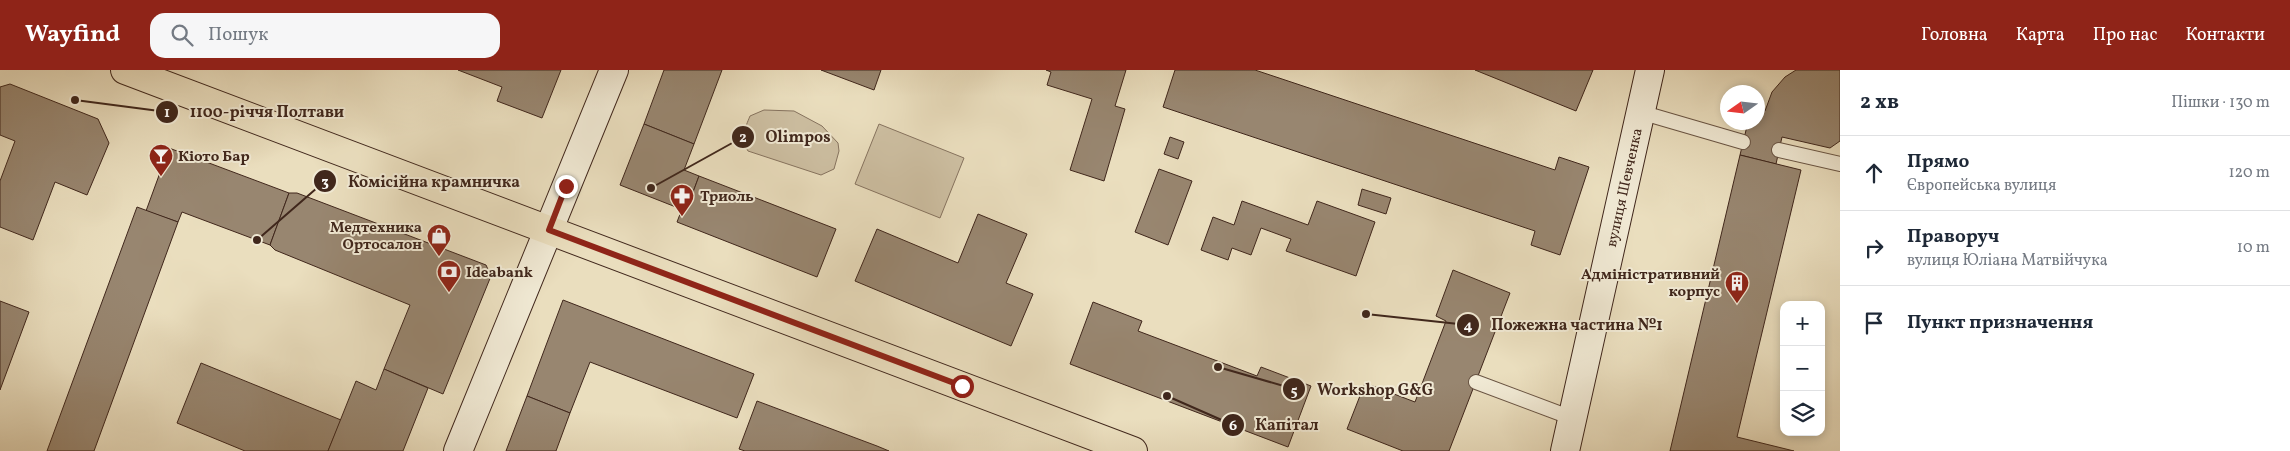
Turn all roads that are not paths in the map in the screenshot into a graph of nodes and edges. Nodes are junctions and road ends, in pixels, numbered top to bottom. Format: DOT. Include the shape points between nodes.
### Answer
graph roads {
  1 [pos="125,70"];
  2 [pos="614,70"];
  3 [pos="1650,70"];
  4 [pos="1640,112"];
  5 [pos="1743,142"];
  6 [pos="1779,150"];
  7 [pos="1840,164"];
  8 [pos="549,230"];
  9 [pos="1476,382"];
  10 [pos="1572,418"];
  11 [pos="458,451"];
  12 [pos="1133,451"];
  13 [pos="1565,451"];
  1 -- 8 [label="main road"];
  2 -- 8 [label="street"];
  3 -- 4 [label="street, вулиця Шевченка"];
  4 -- 5 [label="lane"];
  4 -- 10 [label="street, вулиця Шевченка"];
  6 -- 7 [label="lane"];
  8 -- 11 [label="street"];
  8 -- 12 [label="main road"];
  9 -- 10 [label="lane"];
  10 -- 13 [label="street, вулиця Шевченка"];
}
